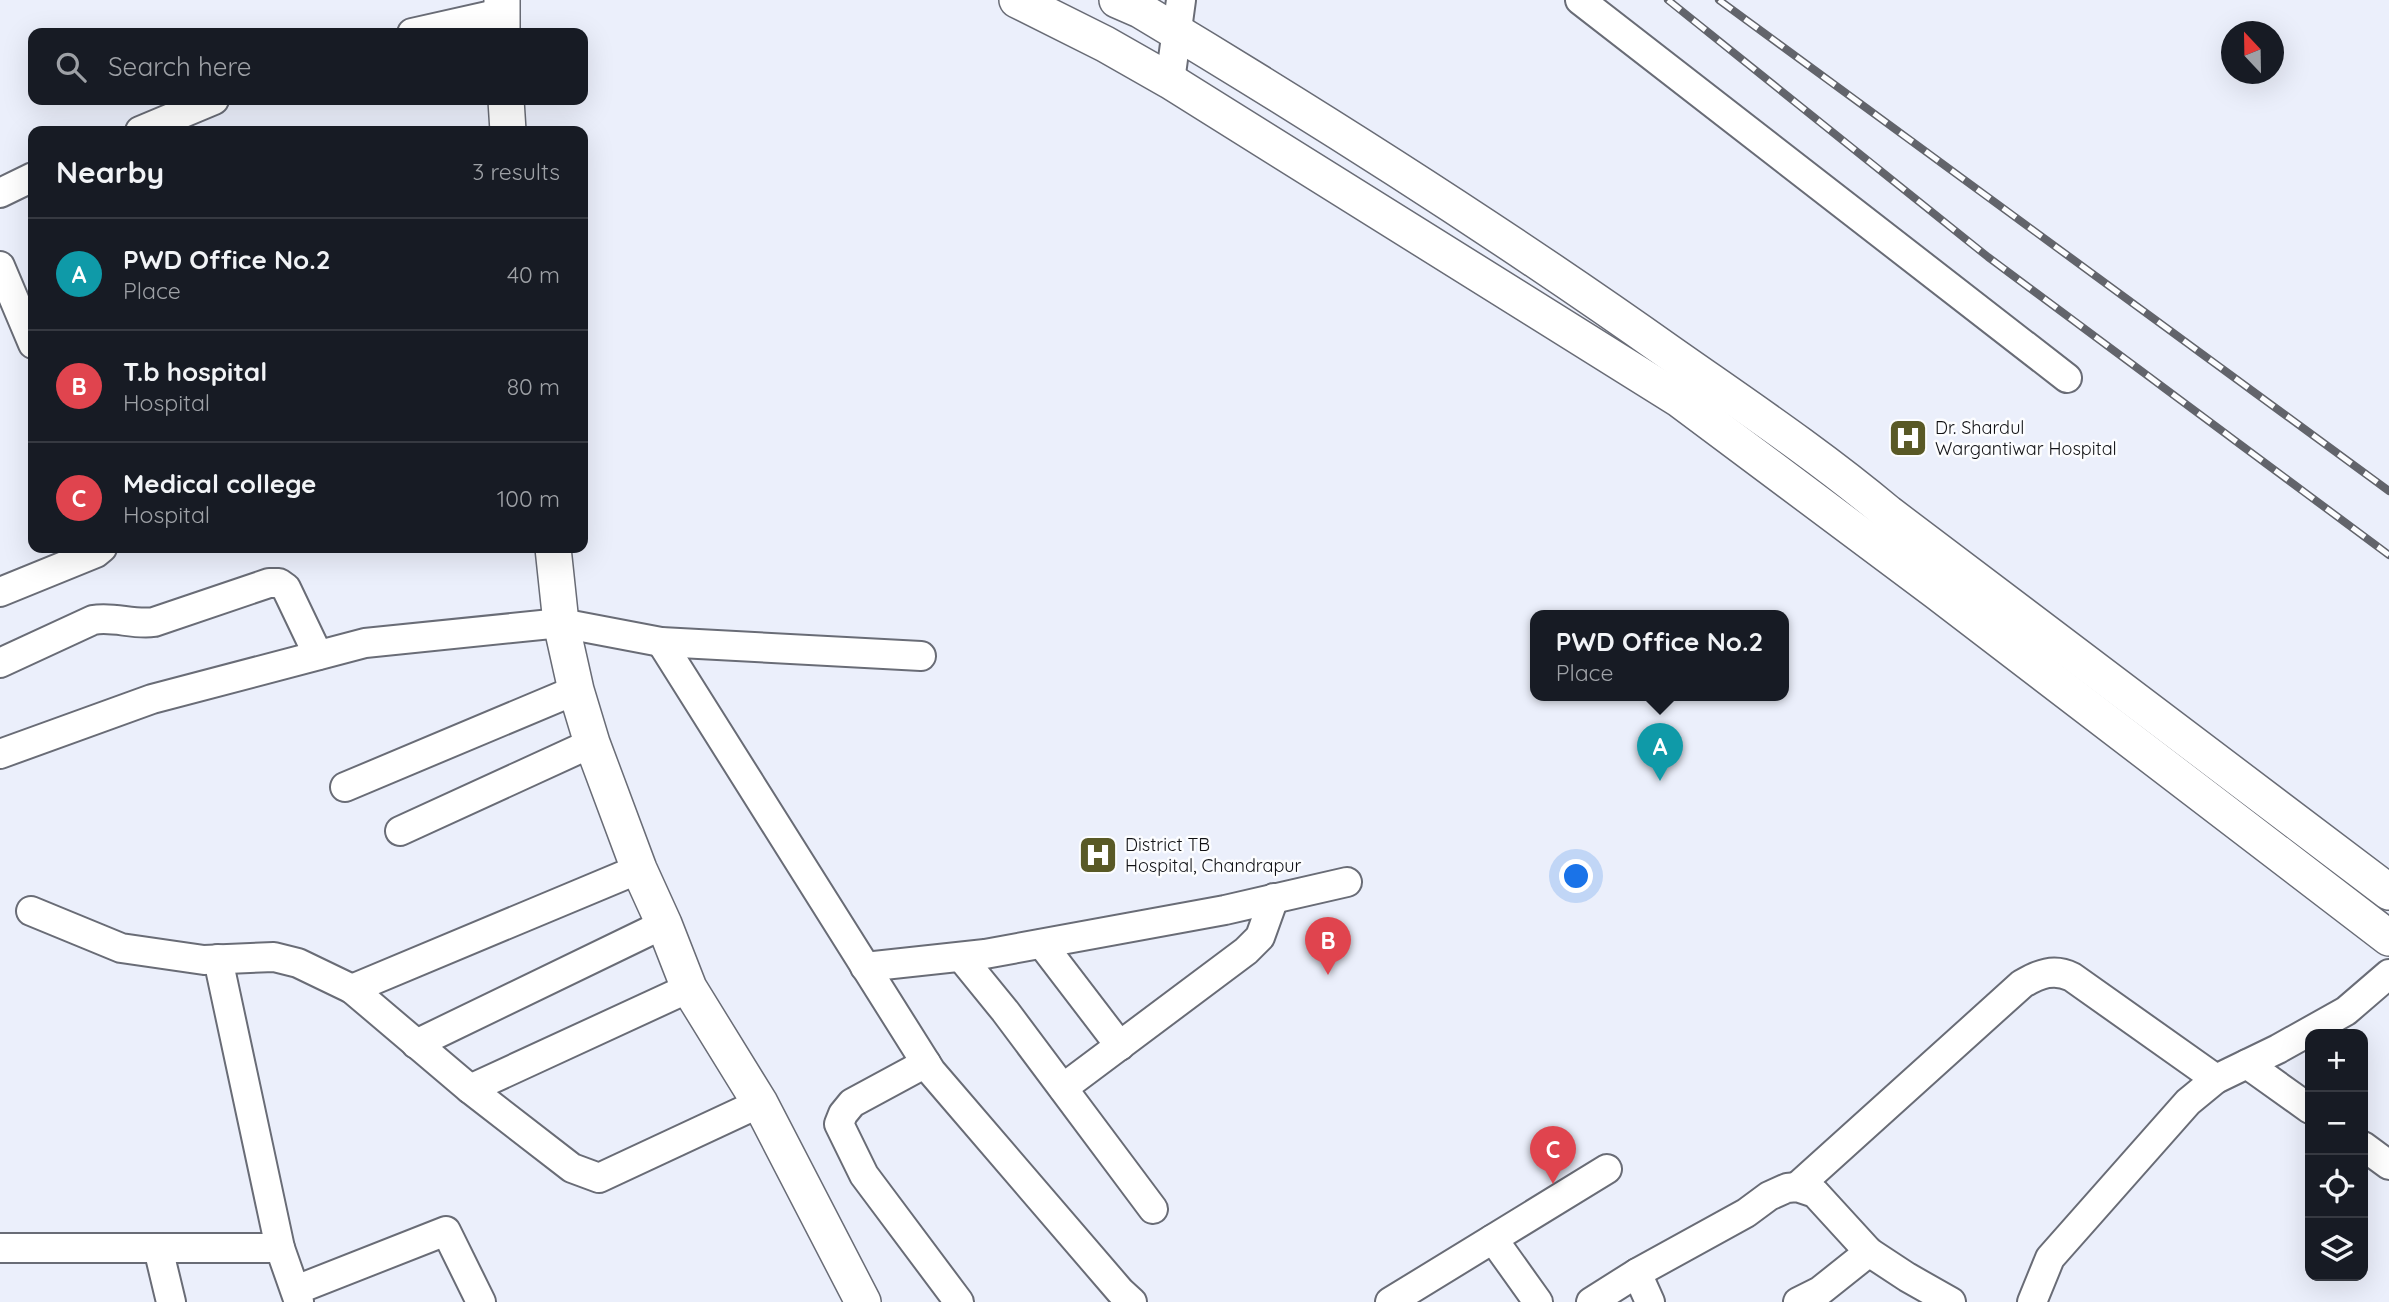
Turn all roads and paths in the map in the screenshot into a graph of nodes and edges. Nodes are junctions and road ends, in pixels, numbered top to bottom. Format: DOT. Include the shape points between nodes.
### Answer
graph roads {
  1 [pos="1017,0"];
  2 [pos="1117,0"];
  3 [pos="1580,0"];
  4 [pos="502,15"];
  5 [pos="1179,16"];
  6 [pos="437,28"];
  7 [pos="1170,80"];
  8 [pos="202,105"];
  9 [pos="506,105"];
  10 [pos="1295,105"];
  11 [pos="152,126"];
  12 [pos="508,126"];
  13 [pos="1268,143"];
  14 [pos="28,179"];
  15 [pos="1,192"];
  16 [pos="0,267"];
  17 [pos="28,332"];
  18 [pos="2067,378"];
  19 [pos="1930,544"];
  20 [pos="96,553"];
  21 [pos="554,553"];
  22 [pos="1911,572"];
  23 [pos="0,592"];
  24 [pos="561,623"];
  25 [pos="661,642"];
  26 [pos="318,655"];
  27 [pos="920,656"];
  28 [pos="0,663"];
  29 [pos="576,690"];
  30 [pos="592,743"];
  31 [pos="0,754"];
  32 [pos="345,788"];
  33 [pos="400,831"];
  34 [pos="639,869"];
  35 [pos="1348,882"];
  36 [pos="2389,892"];
  37 [pos="1274,898"];
  38 [pos="30,911"];
  39 [pos="664,924"];
  40 [pos="2389,938"];
  41 [pos="1042,944"];
  42 [pos="961,957"];
  43 [pos="218,959"];
  44 [pos="865,967"];
  45 [pos="2389,974"];
  46 [pos="689,988"];
  47 [pos="352,989"];
  48 [pos="416,1044"];
  49 [pos="1120,1046"];
  50 [pos="926,1063"];
  51 [pos="2247,1064"];
  52 [pos="2216,1079"];
  53 [pos="1063,1088"];
  54 [pos="470,1089"];
  55 [pos="760,1103"];
  56 [pos="2305,1105"];
  57 [pos="2368,1150"];
  58 [pos="2389,1165"];
  59 [pos="1607,1169"];
  60 [pos="1797,1187"];
  61 [pos="1153,1209"];
  62 [pos="1493,1238"];
  63 [pos="0,1248"];
  64 [pos="158,1248"];
  65 [pos="281,1248"];
  66 [pos="1869,1252"];
  67 [pos="1637,1273"];
  68 [pos="297,1296"];
  69 [pos="171,1302"];
  70 [pos="481,1302"];
  71 [pos="863,1302"];
  72 [pos="959,1302"];
  73 [pos="1132,1302"];
  74 [pos="1390,1302"];
  75 [pos="1538,1302"];
  76 [pos="1591,1302"];
  77 [pos="1650,1302"];
  78 [pos="1798,1302"];
  79 [pos="1951,1302"];
  80 [pos="2032,1302"];
  1 -- 7 [label="main road"];
  2 -- 5 [label="main road" via="1140,10"];
  3 -- 18 [label="street"];
  4 -- 6 [label="street"];
  5 -- 7 [label="street"];
  5 -- 10 [label="main road"];
  7 -- 13 [label="main road"];
  8 -- 11 [label="street"];
  9 -- 12 [label="main road"];
  10 -- 13 [label="main road"];
  10 -- 19 [label="main road" via="1589,295 1841,473"];
  13 -- 22 [label="main road" via="1680,400"];
  14 -- 15 [label="street"];
  16 -- 17 [label="street"];
  19 -- 22 [label="main road"];
  19 -- 36 [label="main road"];
  20 -- 23 [label="street"];
  21 -- 24 [label="main road"];
  22 -- 40 [label="main road"];
  24 -- 25 [label="street"];
  24 -- 26 [label="street" via="365,643"];
  24 -- 29 [label="main road"];
  25 -- 27 [label="street"];
  25 -- 44 [label="street"];
  26 -- 28 [label="street" via="286,588 269,583 154,622 93,620"];
  26 -- 31 [label="street" via="152,699"];
  29 -- 30 [label="main road"];
  29 -- 32 [label="street"];
  30 -- 33 [label="street"];
  30 -- 34 [label="main road"];
  34 -- 39 [label="main road"];
  34 -- 47 [label="street"];
  35 -- 37 [label="street"];
  37 -- 41 [label="street"];
  37 -- 49 [label="street" via="1260,937 1246,951"];
  38 -- 43 [label="street" via="121,948"];
  39 -- 46 [label="main road"];
  39 -- 48 [label="street"];
  41 -- 42 [label="street"];
  41 -- 49 [label="street"];
  42 -- 44 [label="street"];
  42 -- 53 [label="street"];
  43 -- 47 [label="street" via="274,957 298,963"];
  43 -- 65 [label="street"];
  44 -- 50 [label="street"];
  45 -- 51 [label="street" via="2346,1011"];
  46 -- 54 [label="street"];
  46 -- 55 [label="main road"];
  47 -- 48 [label="street"];
  48 -- 54 [label="street"];
  49 -- 53 [label="street"];
  50 -- 72 [label="street" via="852,1103 839,1124 864,1175"];
  50 -- 73 [label="street"];
  51 -- 52 [label="street"];
  51 -- 56 [label="street"];
  52 -- 60 [label="street" via="2072,977 2048,972 2022,984"];
  52 -- 80 [label="street" via="2189,1102 2050,1258"];
  53 -- 61 [label="street"];
  54 -- 55 [label="street" via="572,1168 598,1178"];
  55 -- 71 [label="main road"];
  57 -- 58 [label="street"];
  59 -- 62 [label="street"];
  60 -- 66 [label="street" via="1815,1193"];
  60 -- 67 [label="street" via="1769,1196"];
  62 -- 74 [label="street"];
  62 -- 75 [label="street"];
  63 -- 64 [label="street"];
  64 -- 65 [label="street"];
  64 -- 69 [label="street"];
  65 -- 68 [label="street"];
  66 -- 78 [label="street" via="1820,1292"];
  66 -- 79 [label="street"];
  67 -- 76 [label="street"];
  67 -- 77 [label="street"];
  68 -- 70 [label="street" via="446,1231"];
}
